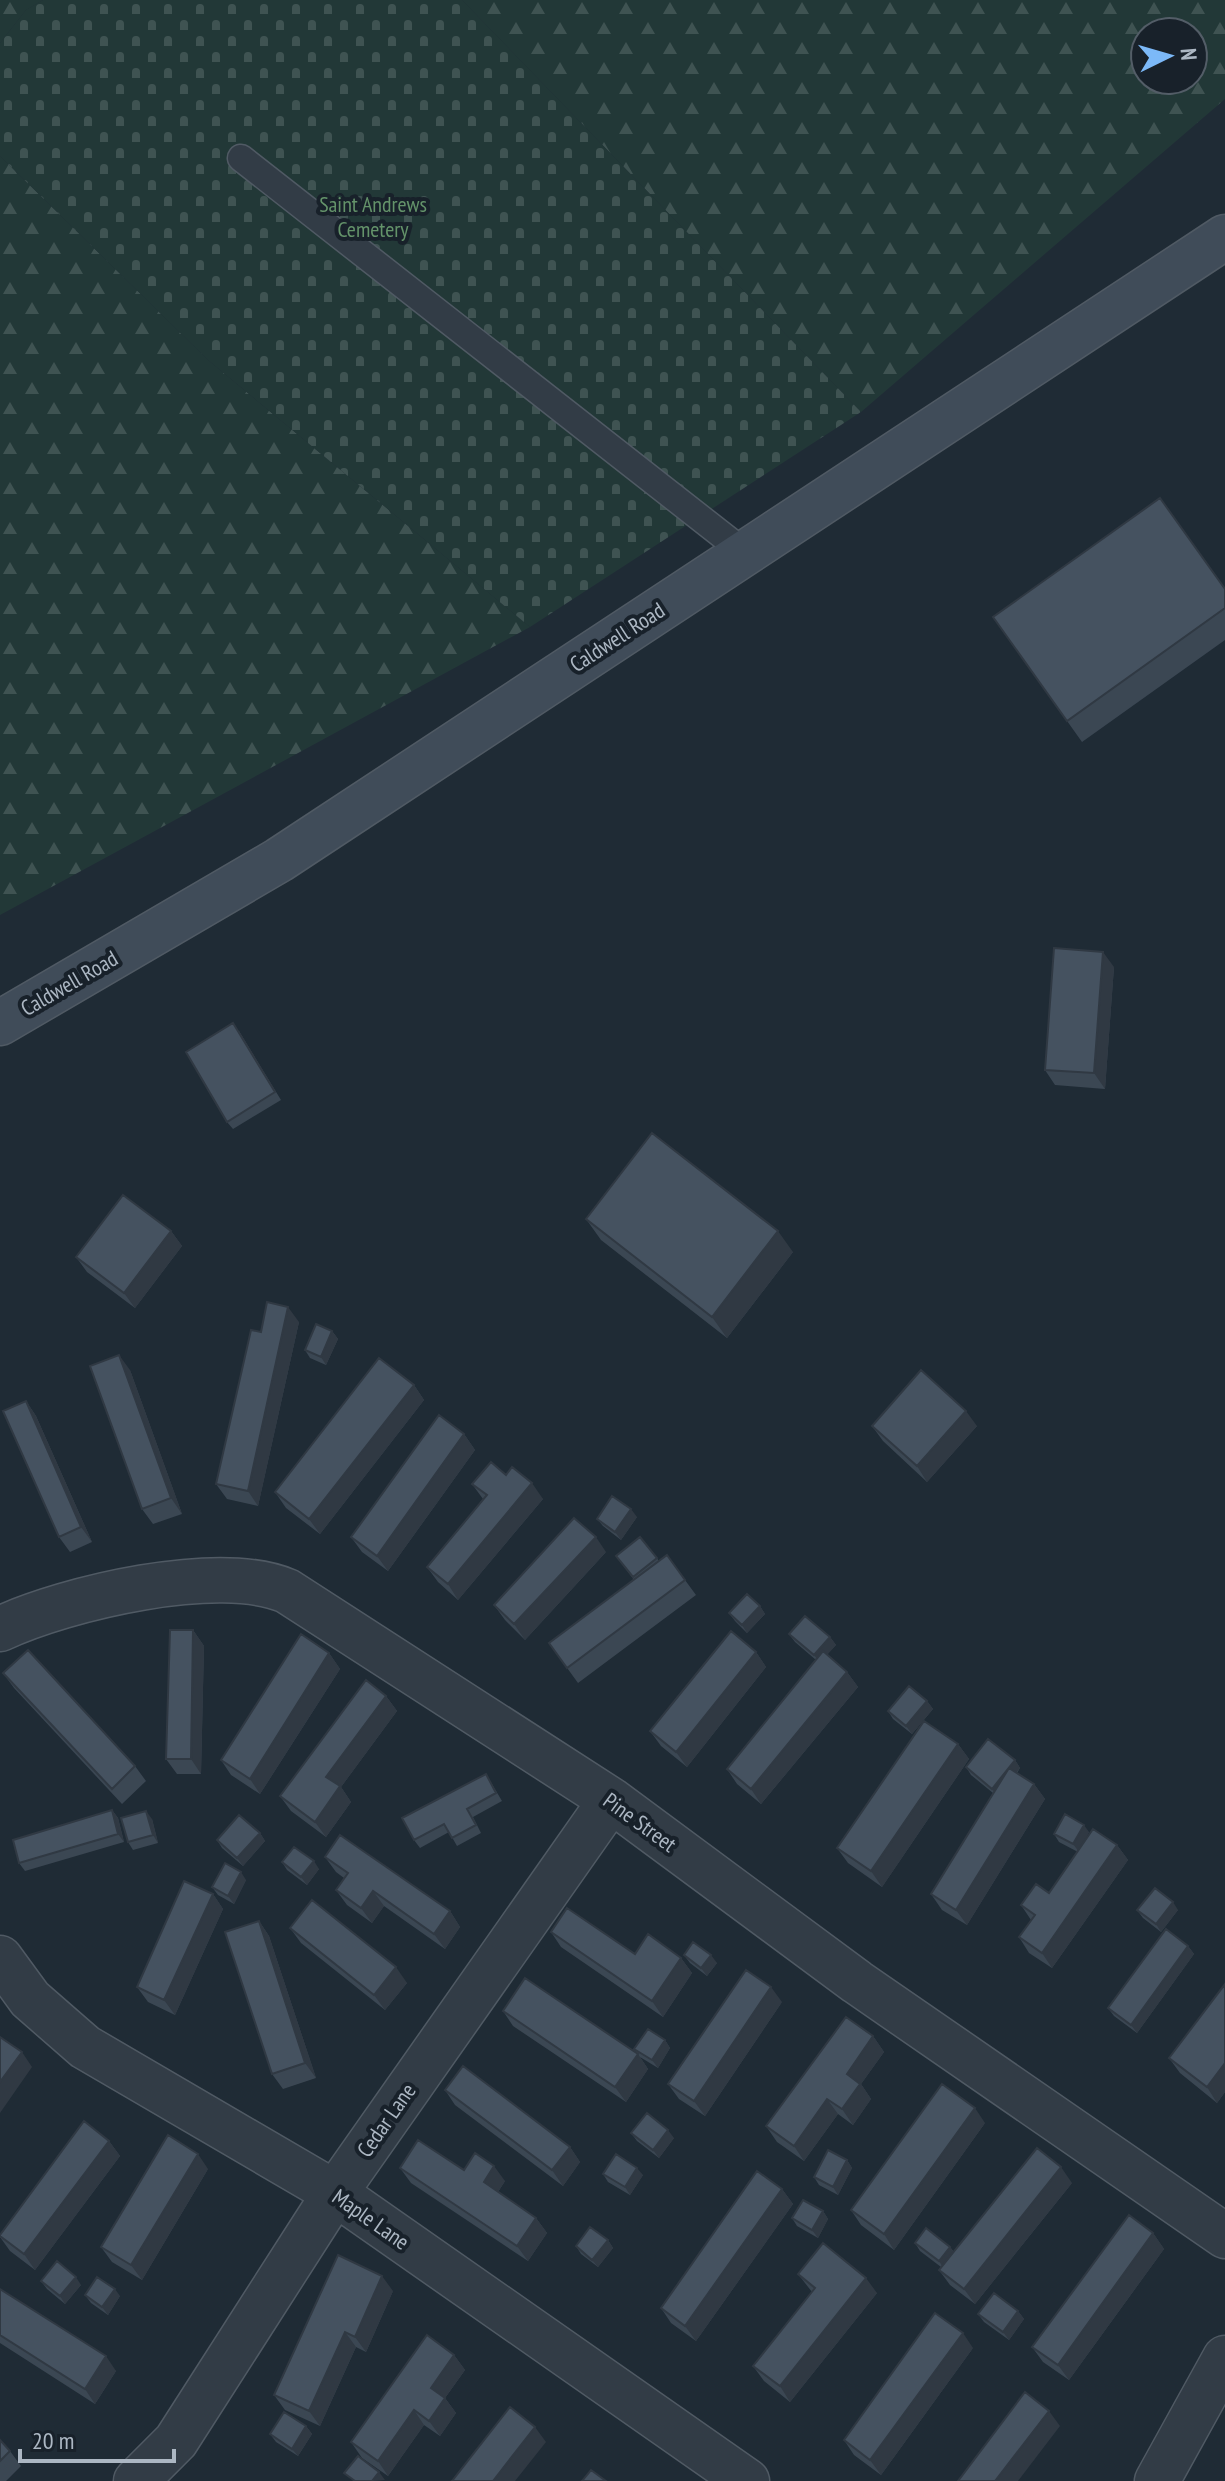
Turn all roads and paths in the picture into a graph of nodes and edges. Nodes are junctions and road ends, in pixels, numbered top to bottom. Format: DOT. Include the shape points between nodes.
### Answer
graph roads {
  1 [pos="241,158"];
  2 [pos="1225,237"];
  3 [pos="745,553"];
  4 [pos="0,1023"];
  5 [pos="0,1629"];
  6 [pos="611,1800"];
  7 [pos="0,1958"];
  8 [pos="335,2193"];
  9 [pos="1225,2236"];
  10 [pos="1225,2358"];
  11 [pos="136,2481"];
  12 [pos="747,2481"];
  13 [pos="1157,2481"];
  1 -- 3 [label="lane"];
  2 -- 3 [label="street, Caldwell Road"];
  3 -- 4 [label="street, Caldwell Road" via="279,860"];
  5 -- 6 [label="street, Pine Street" via="90,1598 206,1579 266,1582 304,1600"];
  6 -- 8 [label="street, Cedar Lane"];
  6 -- 9 [label="street, Pine Street" via="857,1982"];
  7 -- 8 [label="street, Maple Lane" via="30,1999 85,2047"];
  8 -- 11 [label="street, Cedar Lane" via="176,2441"];
  8 -- 12 [label="street, Maple Lane"];
  10 -- 13 [label="street"];
}
